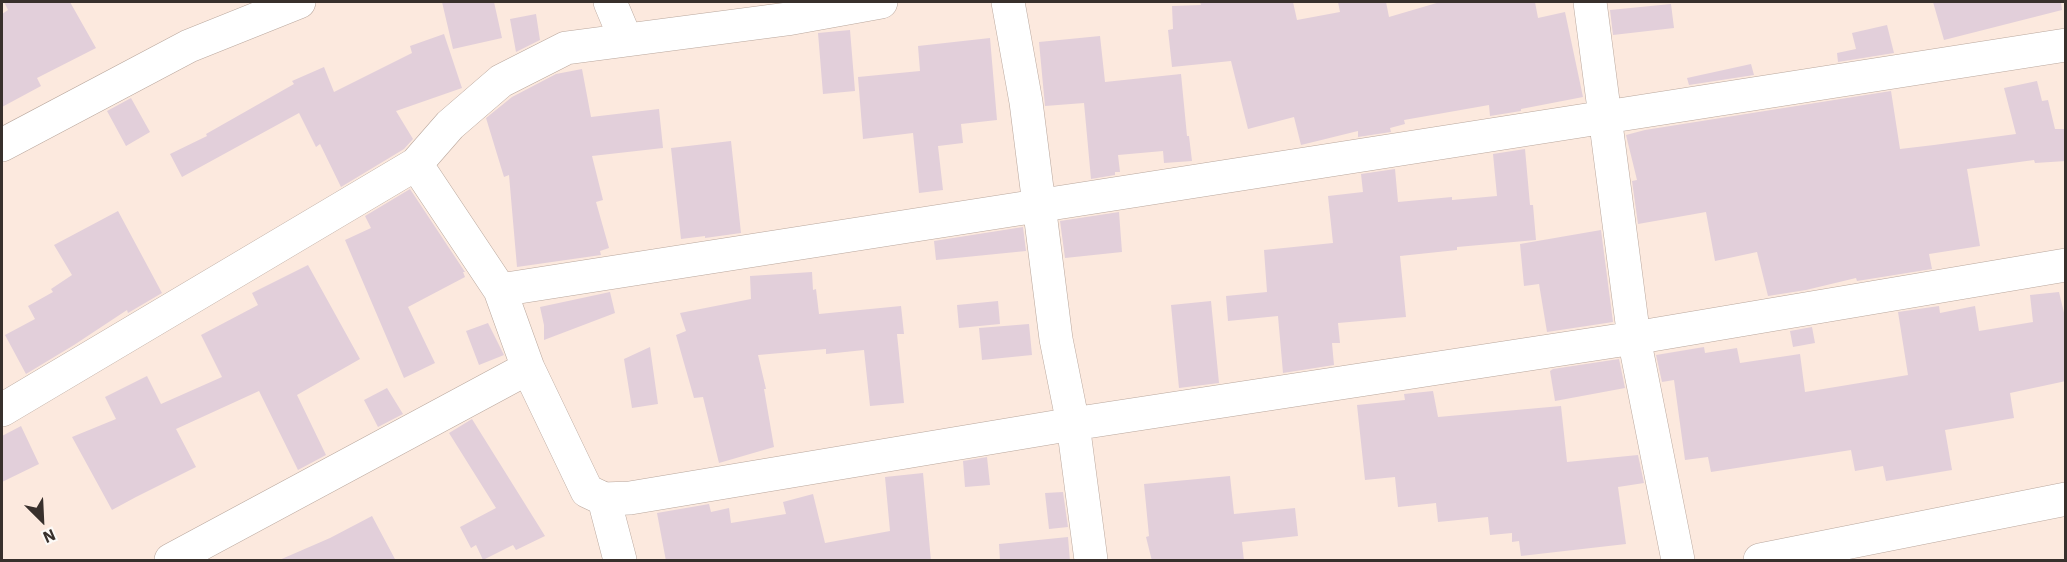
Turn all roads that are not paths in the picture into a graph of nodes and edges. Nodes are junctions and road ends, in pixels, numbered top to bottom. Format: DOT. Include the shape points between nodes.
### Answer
graph roads {
  1 [pos="299,2"];
  2 [pos="610,2"];
  3 [pos="881,2"];
  4 [pos="1008,2"];
  5 [pos="1590,2"];
  6 [pos="626,40"];
  7 [pos="2066,45"];
  8 [pos="1605,118"];
  9 [pos="2,145"];
  10 [pos="416,164"];
  11 [pos="1040,206"];
  12 [pos="2066,265"];
  13 [pos="500,290"];
  14 [pos="1634,338"];
  15 [pos="528,368"];
  16 [pos="2,410"];
  17 [pos="1073,424"];
  18 [pos="604,499"];
  19 [pos="2066,499"];
  20 [pos="171,561"];
  21 [pos="620,561"];
  22 [pos="1091,561"];
  23 [pos="1678,561"];
  24 [pos="1760,561"];
  1 -- 9 [label="street" via="189,46"];
  2 -- 6 [label="street"];
  3 -- 6 [label="street"];
  4 -- 11 [label="street"];
  5 -- 8 [label="street"];
  6 -- 10 [label="street" via="566,48 501,81 450,125"];
  7 -- 8 [label="street"];
  8 -- 11 [label="street"];
  8 -- 14 [label="street"];
  10 -- 13 [label="street"];
  10 -- 16 [label="street"];
  11 -- 13 [label="street"];
  11 -- 17 [label="street" via="1056,339"];
  12 -- 14 [label="street"];
  13 -- 15 [label="street"];
  14 -- 17 [label="street"];
  14 -- 23 [label="street"];
  15 -- 18 [label="street" via="587,491"];
  15 -- 20 [label="street"];
  17 -- 18 [label="street" via="630,498"];
  17 -- 22 [label="street"];
  18 -- 21 [label="street"];
  19 -- 24 [label="street"];
}
